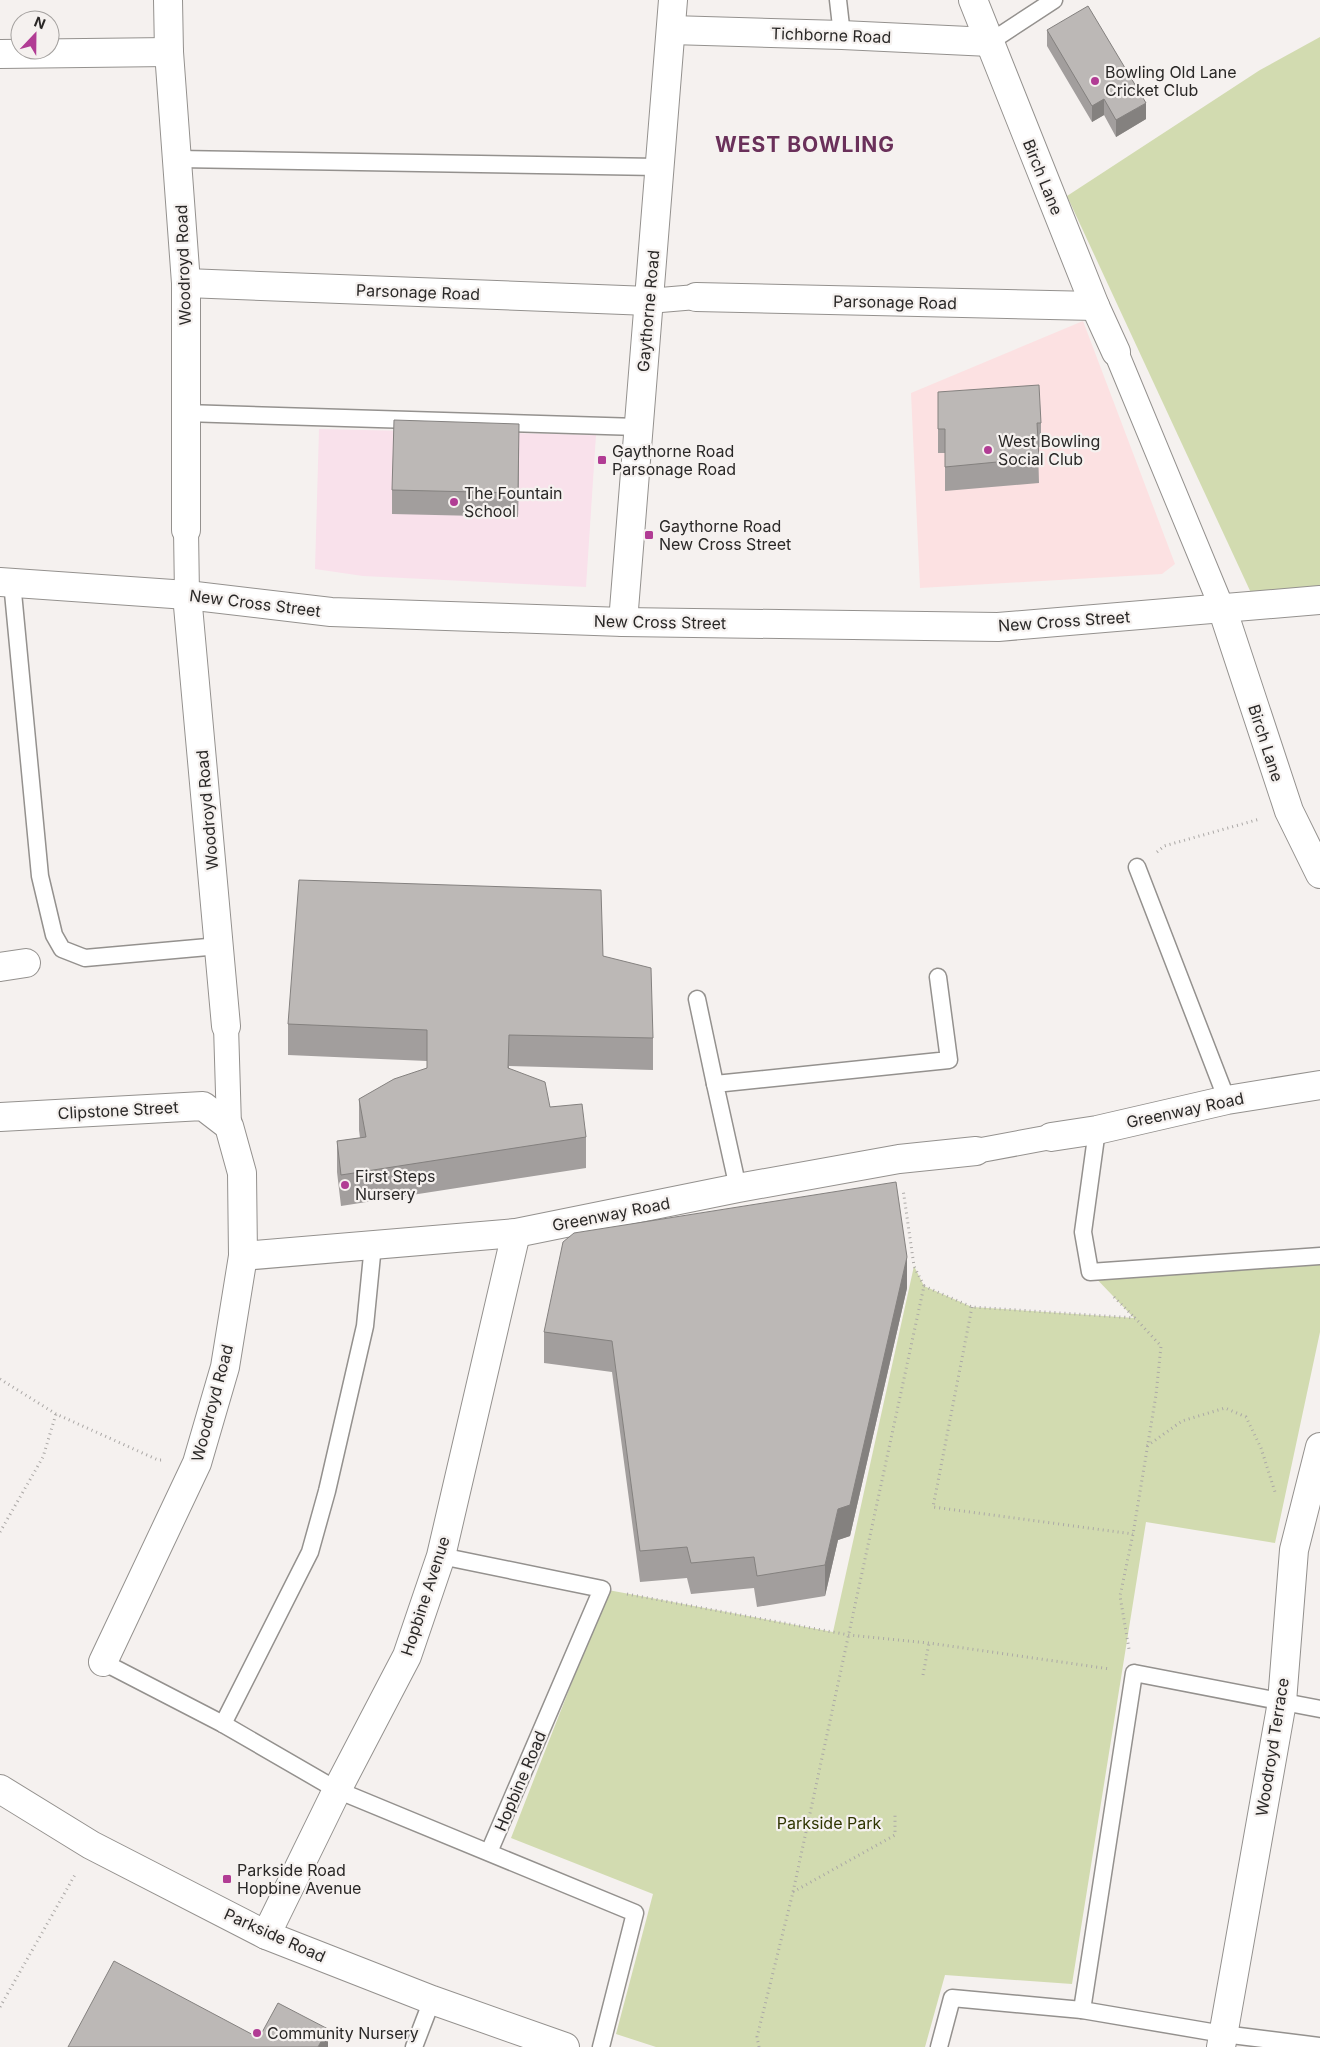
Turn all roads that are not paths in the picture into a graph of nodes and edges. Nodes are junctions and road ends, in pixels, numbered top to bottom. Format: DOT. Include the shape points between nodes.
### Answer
graph roads {
  1 [pos="168,0"];
  2 [pos="673,0"];
  3 [pos="838,0"];
  4 [pos="973,0"];
  5 [pos="1054,0"];
  6 [pos="671,30"];
  7 [pos="842,34"];
  8 [pos="990,42"];
  9 [pos="169,52"];
  10 [pos="0,54"];
  11 [pos="178,159"];
  12 [pos="658,167"];
  13 [pos="186,283"];
  14 [pos="696,297"];
  15 [pos="649,301"];
  16 [pos="1095,306"];
  17 [pos="1116,352"];
  18 [pos="185,413"];
  19 [pos="638,427"];
  20 [pos="186,530"];
  21 [pos="6,582"];
  22 [pos="187,595"];
  23 [pos="1320,600"];
  24 [pos="1222,608"];
  25 [pos="623,622"];
  26 [pos="1137,868"];
  27 [pos="1320,874"];
  28 [pos="219,946"];
  29 [pos="938,977"];
  30 [pos="697,999"];
  31 [pos="226,1026"];
  32 [pos="715,1084"];
  33 [pos="1320,1085"];
  34 [pos="1226,1100"];
  35 [pos="0,1116"];
  36 [pos="228,1126"];
  37 [pos="1097,1130"];
  38 [pos="1051,1138"];
  39 [pos="976,1151"];
  40 [pos="738,1188"];
  41 [pos="516,1233"];
  42 [pos="373,1245"];
  43 [pos="242,1256"];
  44 [pos="1320,1256"];
  45 [pos="1320,1448"];
  46 [pos="441,1556"];
  47 [pos="103,1662"];
  48 [pos="1282,1702"];
  49 [pos="1320,1709"];
  50 [pos="223,1724"];
  51 [pos="0,1790"];
  52 [pos="337,1790"];
  53 [pos="489,1852"];
  54 [pos="266,1935"];
  55 [pos="432,2000"];
  56 [pos="1082,2010"];
  57 [pos="1222,2041"];
  58 [pos="1320,2046"];
  59 [pos="414,2047"];
  60 [pos="565,2047"];
  61 [pos="601,2047"];
  62 [pos="939,2047"];
  1 -- 9 [label="street, Woodroyd Road"];
  2 -- 6 [label="street, Gaythorne Road"];
  3 -- 7 [label="lane"];
  4 -- 8 [label="street, Birch Lane"];
  5 -- 8 [label="lane"];
  6 -- 7 [label="street, Tichborne Road"];
  6 -- 12 [label="street, Gaythorne Road"];
  7 -- 8 [label="street, Tichborne Road"];
  8 -- 16 [label="street, Birch Lane"];
  9 -- 10 [label="street"];
  9 -- 11 [label="street, Woodroyd Road"];
  11 -- 12 [label="lane"];
  11 -- 13 [label="street, Woodroyd Road"];
  12 -- 15 [label="street, Gaythorne Road"];
  13 -- 15 [label="street, Parsonage Road"];
  13 -- 18 [label="street, Woodroyd Road"];
  14 -- 15 [label="street"];
  14 -- 16 [label="street, Parsonage Road"];
  15 -- 19 [label="street, Gaythorne Road"];
  16 -- 17 [label="street, Birch Lane"];
  17 -- 24 [label="street"];
  18 -- 19 [label="lane"];
  18 -- 20 [label="street, Woodroyd Road"];
  19 -- 25 [label="street, Gaythorne Road"];
  20 -- 22 [label="street"];
  21 -- 22 [label="street, New Cross Street"];
  21 -- 28 [label="lane" via="40,876 54,935 62,949 86,958"];
  22 -- 25 [label="street, New Cross Street" via="331,612"];
  22 -- 28 [label="street, Woodroyd Road"];
  23 -- 24 [label="street, New Cross Street"];
  24 -- 25 [label="street, New Cross Street" via="998,626"];
  24 -- 27 [label="street, Birch Lane" via="1289,811"];
  26 -- 34 [label="lane"];
  28 -- 31 [label="street, Woodroyd Road"];
  29 -- 32 [label="lane" via="949,1060"];
  30 -- 32 [label="lane"];
  31 -- 36 [label="street"];
  32 -- 40 [label="lane"];
  33 -- 34 [label="street, Greenway Road"];
  34 -- 37 [label="street, Greenway Road"];
  35 -- 36 [label="street, Clipstone Street" via="203,1106"];
  36 -- 43 [label="street, Woodroyd Road" via="242,1173"];
  37 -- 38 [label="street, Greenway Road"];
  37 -- 44 [label="lane" via="1083,1232 1090,1272"];
  38 -- 39 [label="street"];
  39 -- 40 [label="street, Greenway Road" via="899,1159"];
  40 -- 41 [label="street, Greenway Road"];
  41 -- 42 [label="street, Greenway Road"];
  41 -- 46 [label="street, Hopbine Avenue"];
  42 -- 43 [label="street, Greenway Road"];
  42 -- 50 [label="lane" via="366,1326 310,1552"];
  43 -- 47 [label="street, Woodroyd Road" via="225,1367 197,1463"];
  45 -- 48 [label="street, Woodroyd Terrace" via="1294,1550"];
  46 -- 52 [label="street, Hopbine Avenue" via="407,1656"];
  46 -- 53 [label="lane, Hopbine Road" via="602,1589"];
  47 -- 50 [label="lane"];
  48 -- 49 [label="lane"];
  48 -- 56 [label="lane" via="1134,1673"];
  48 -- 57 [label="street, Woodroyd Terrace"];
  50 -- 52 [label="lane"];
  51 -- 54 [label="street, Parkside Road" via="91,1845"];
  52 -- 53 [label="lane"];
  52 -- 54 [label="street, Hopbine Avenue"];
  53 -- 61 [label="lane, Hopbine Road" via="635,1914"];
  54 -- 55 [label="street, Parkside Road"];
  55 -- 59 [label="lane"];
  55 -- 60 [label="street, Parkside Road"];
  56 -- 57 [label="lane"];
  56 -- 62 [label="lane" via="952,1998"];
  57 -- 58 [label="lane"];
}
